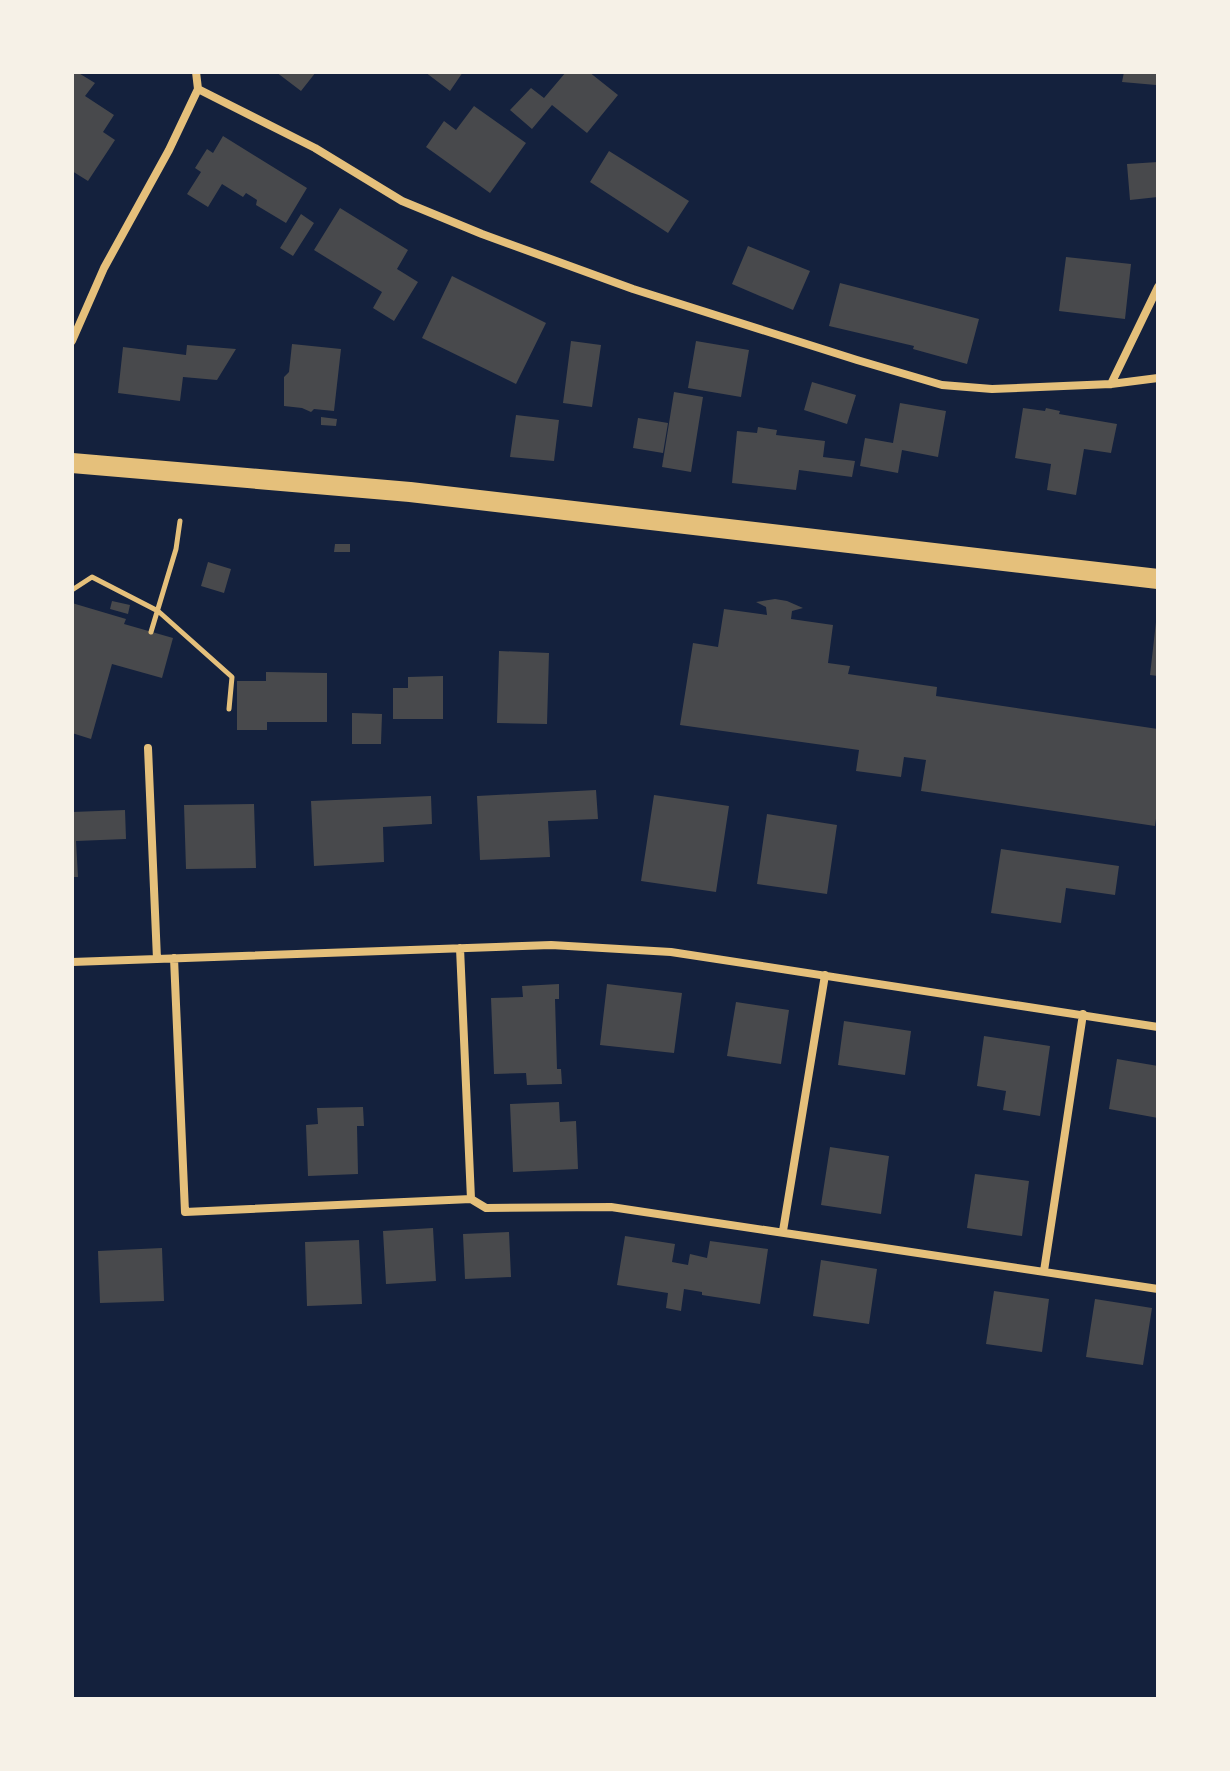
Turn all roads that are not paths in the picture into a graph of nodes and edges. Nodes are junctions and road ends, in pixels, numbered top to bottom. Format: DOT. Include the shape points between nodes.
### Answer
graph roads {
  1 [pos="196,72"];
  2 [pos="198,89"];
  3 [pos="1158,287"];
  4 [pos="72,341"];
  5 [pos="1158,378"];
  6 [pos="1111,384"];
  7 [pos="72,463"];
  8 [pos="1158,579"];
  9 [pos="148,748"];
  10 [pos="460,948"];
  11 [pos="174,958"];
  12 [pos="157,959"];
  13 [pos="72,962"];
  14 [pos="825,975"];
  15 [pos="1083,1014"];
  16 [pos="1158,1027"];
  17 [pos="471,1199"];
  18 [pos="783,1231"];
  19 [pos="1044,1271"];
  20 [pos="1158,1289"];
  1 -- 2 [label="street"];
  2 -- 4 [label="street" via="104,268"];
  2 -- 6 [label="street" via="315,148 402,201 633,289 942,385 992,389"];
  3 -- 6 [label="street"];
  5 -- 6 [label="street"];
  7 -- 8 [label="main road" via="426,493"];
  9 -- 12 [label="street"];
  10 -- 11 [label="street"];
  10 -- 14 [label="street" via="606,947"];
  10 -- 17 [label="street"];
  11 -- 12 [label="street"];
  11 -- 17 [label="street" via="185,1212"];
  12 -- 13 [label="street"];
  14 -- 15 [label="street"];
  14 -- 18 [label="street"];
  15 -- 16 [label="street"];
  15 -- 19 [label="street"];
  17 -- 18 [label="street" via="486,1208 611,1207"];
  18 -- 19 [label="street"];
  19 -- 20 [label="street"];
}
